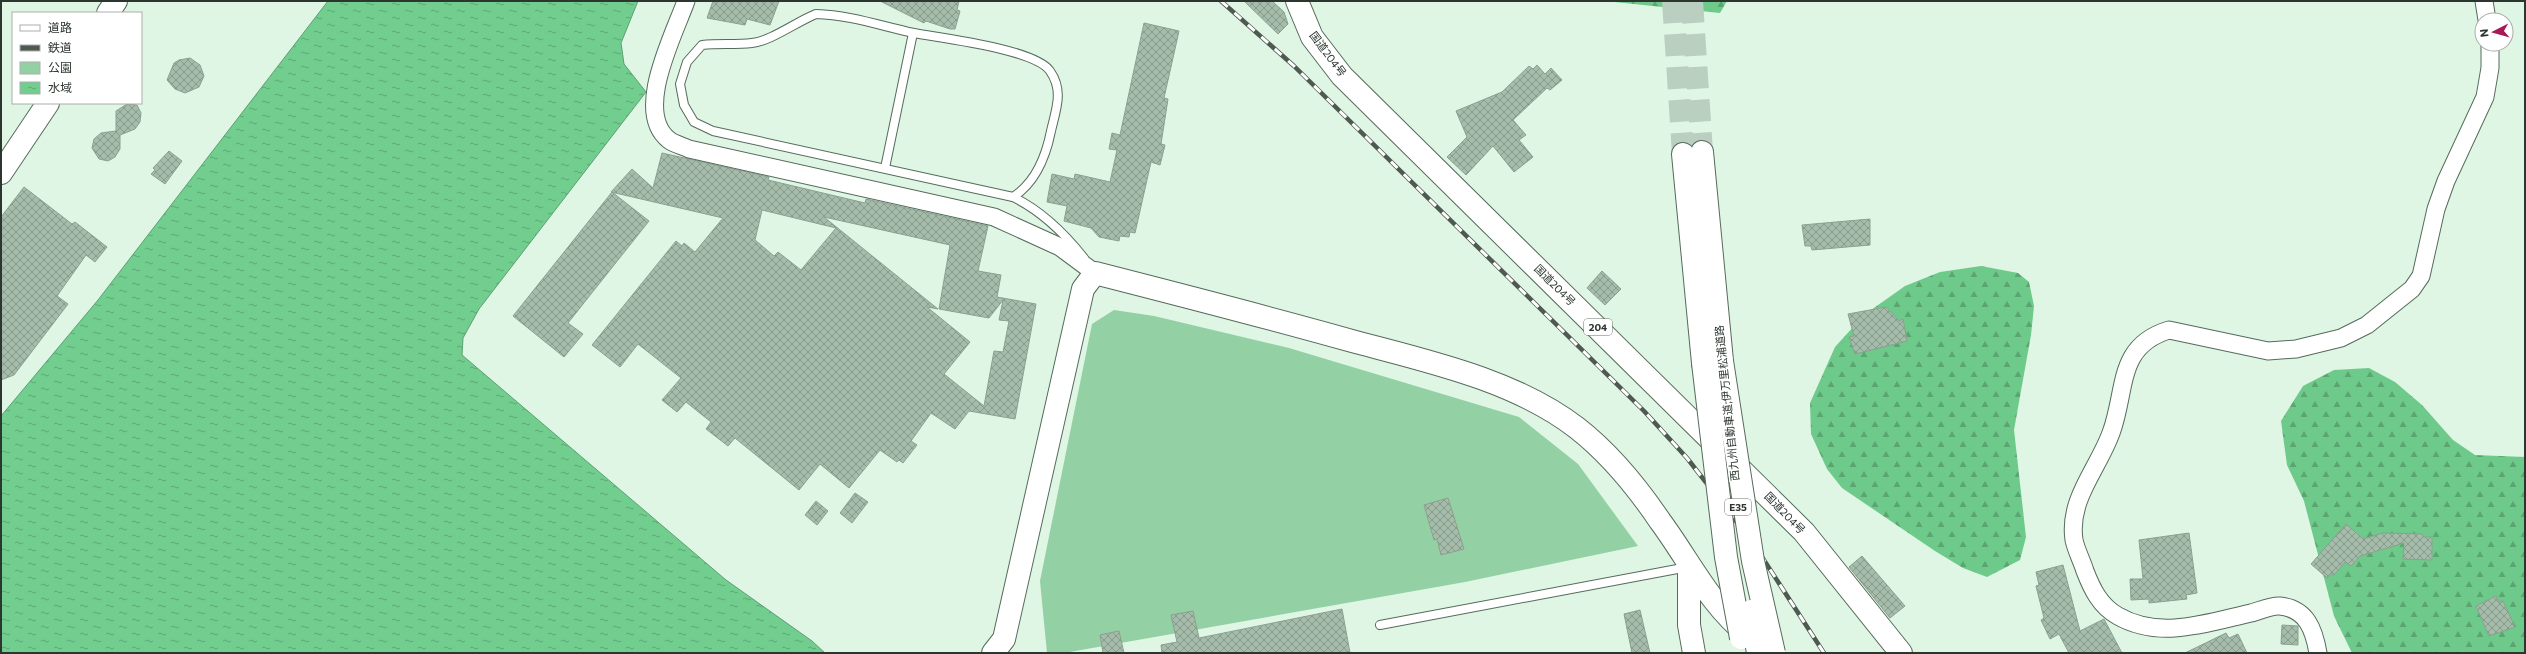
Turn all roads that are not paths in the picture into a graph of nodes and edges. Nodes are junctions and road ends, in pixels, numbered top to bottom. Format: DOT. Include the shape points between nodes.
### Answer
graph roads {
  1 [pos="116,1"];
  2 [pos="686,1"];
  3 [pos="1297,1"];
  4 [pos="2484,1"];
  5 [pos="109,12"];
  6 [pos="2486,12"];
  7 [pos="913,33"];
  8 [pos="2490,52"];
  9 [pos="47,104"];
  10 [pos="1693,153"];
  11 [pos="885,168"];
  12 [pos="1,173"];
  13 [pos="1013,197"];
  14 [pos="1095,273"];
  15 [pos="1713,362"];
  16 [pos="1689,567"];
  17 [pos="1380,625"];
  18 [pos="993,653"];
  19 [pos="1694,653"];
  20 [pos="1744,653"];
  21 [pos="1758,653"];
  22 [pos="1771,653"];
  23 [pos="1774,653"];
  24 [pos="1901,653"];
  25 [pos="2318,653"];
  1 -- 5 [label="main road"];
  2 -- 14 [label="street" via="656,83 653,100 657,122 669,140 689,149 994,217 1060,247"];
  3 -- 24 [label="main road, 国道204号 / 204" via="1312,37 1342,76 1793,521"];
  4 -- 6 [label="street"];
  7 -- 11 [label="lane"];
  7 -- 11 [label="lane" via="841,15 816,14 796,22 772,38 759,42 702,45 687,62 680,84 684,105 694,122 713,131"];
  7 -- 13 [label="lane" via="975,43 1031,58 1049,70 1060,92 1048,145 1033,178 1024,190"];
  8 -- 25 [label="street" via="2486,97 2443,188 2421,276 2412,289 2366,325 2341,338 2296,349 2268,351 2169,330 2144,341 2129,362 2112,432 2103,456 2080,494 2073,517 2074,541 2094,595 2118,616 2152,628 2185,628 2279,606 2300,613 2314,631"];
  9 -- 12 [label="main road"];
  10 -- 15 [label="main road, 西九州自動車道;伊万里松浦道路 / E35"];
  11 -- 13 [label="lane"];
  13 -- 14 [label="lane" via="1028,205 1073,243"];
  14 -- 16 [label="main road" via="1458,370 1523,396 1576,428 1620,469 1661,521"];
  14 -- 18 [label="main road" via="1083,289 1004,639"];
  15 -- 20 [label="main road, 西九州自動車道;伊万里松浦道路 / E35, bridge" via="1726,557"];
  15 -- 21 [label="main road, 西九州自動車道;伊万里松浦道路 / E35, bridge"];
  15 -- 23 [label="main road, bridge"];
  16 -- 17 [label="lane"];
  16 -- 19 [label="main road" via="1690,625"];
  16 -- 22 [label="main road" via="1729,620"];
}
